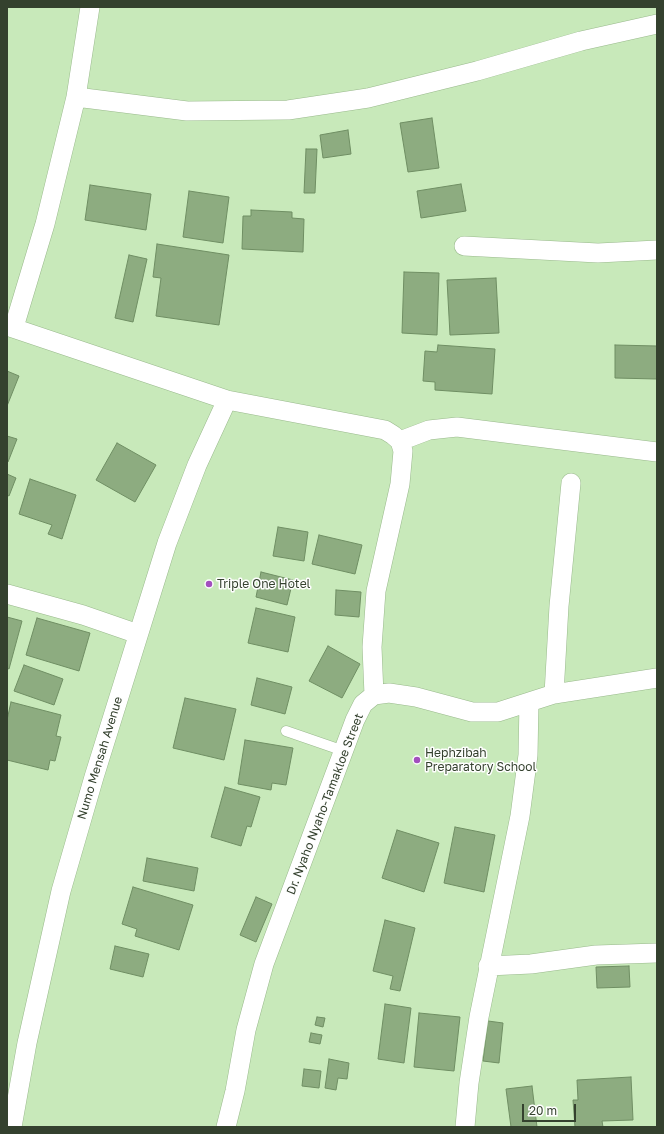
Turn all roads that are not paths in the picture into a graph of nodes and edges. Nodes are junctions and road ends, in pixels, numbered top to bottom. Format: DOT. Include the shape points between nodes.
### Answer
graph roads {
  1 [pos="90,7"];
  2 [pos="657,24"];
  3 [pos="76,97"];
  4 [pos="464,246"];
  5 [pos="657,250"];
  6 [pos="10,327"];
  7 [pos="227,400"];
  8 [pos="400,441"];
  9 [pos="657,452"];
  10 [pos="571,483"];
  11 [pos="7,594"];
  12 [pos="138,634"];
  13 [pos="657,678"];
  14 [pos="554,694"];
  15 [pos="374,695"];
  16 [pos="529,702"];
  17 [pos="286,731"];
  18 [pos="344,751"];
  19 [pos="657,953"];
  20 [pos="488,966"];
  21 [pos="12,1127"];
  22 [pos="226,1127"];
  23 [pos="465,1127"];
  1 -- 3 [label="street"];
  2 -- 3 [label="street" via="581,41 477,71 368,98 288,110 187,112"];
  3 -- 6 [label="street" via="45,224"];
  4 -- 5 [label="street" via="598,253"];
  6 -- 7 [label="street"];
  7 -- 8 [label="street" via="385,430"];
  7 -- 12 [label="street, Numo Mensah Avenue" via="197,465 167,543"];
  8 -- 9 [label="street" via="429,430 457,427"];
  8 -- 15 [label="street" via="403,451 400,484 376,591 372,646"];
  10 -- 14 [label="street" via="559,606"];
  11 -- 12 [label="street" via="84,615"];
  12 -- 21 [label="street, Numo Mensah Avenue" via="61,891 27,1043"];
  13 -- 14 [label="street"];
  14 -- 16 [label="street"];
  15 -- 16 [label="street" via="389,693 416,697 472,712 498,712"];
  15 -- 18 [label="street, Dr. Nyaho Nyaho-Tamakloe Street" via="364,704 355,720"];
  16 -- 20 [label="street" via="528,755 520,816"];
  17 -- 18 [label="lane"];
  18 -- 22 [label="street, Dr. Nyaho Nyaho-Tamakloe Street" via="264,964 246,1030"];
  19 -- 20 [label="street" via="596,955 531,964"];
  20 -- 23 [label="street" via="469,1083"];
}
